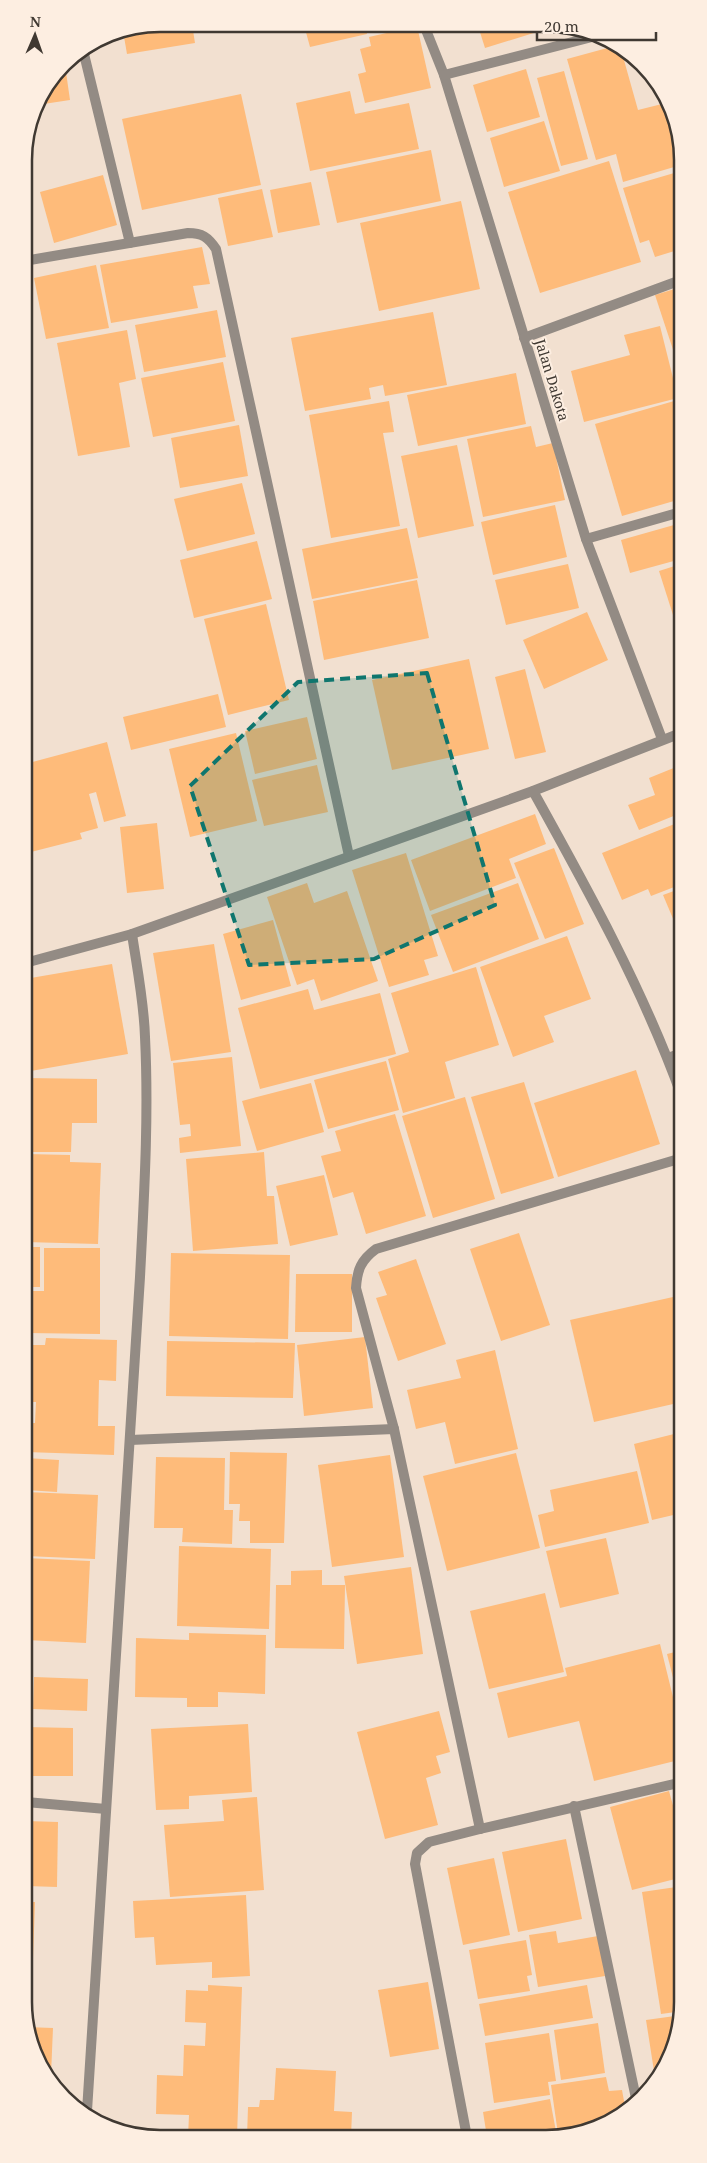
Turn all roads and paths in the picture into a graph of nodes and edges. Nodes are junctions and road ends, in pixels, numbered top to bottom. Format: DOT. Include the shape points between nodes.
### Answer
graph roads {
  1 [pos="427,33"];
  2 [pos="586,39"];
  3 [pos="85,58"];
  4 [pos="444,75"];
  5 [pos="130,243"];
  6 [pos="33,259"];
  7 [pos="674,283"];
  8 [pos="524,338"];
  9 [pos="674,514"];
  10 [pos="586,539"];
  11 [pos="674,736"];
  12 [pos="662,740"];
  13 [pos="533,791"];
  14 [pos="349,856"];
  15 [pos="132,934"];
  16 [pos="33,961"];
  17 [pos="674,1056"];
  18 [pos="668,1058"];
  19 [pos="674,1075"];
  20 [pos="674,1160"];
  21 [pos="394,1429"];
  22 [pos="130,1440"];
  23 [pos="674,1784"];
  24 [pos="33,1803"];
  25 [pos="574,1806"];
  26 [pos="106,1809"];
  27 [pos="480,1828"];
  28 [pos="635,2095"];
  29 [pos="87,2107"];
  30 [pos="466,2130"];
  1 -- 4 [label="street, Jalan Dakota"];
  2 -- 4 [label="street"];
  3 -- 5 [label="street"];
  4 -- 8 [label="street, Jalan Dakota"];
  5 -- 6 [label="street"];
  5 -- 14 [label="street" via="198,233 207,236 216,248"];
  7 -- 8 [label="street"];
  8 -- 10 [label="street, Jalan Dakota"];
  9 -- 10 [label="street"];
  10 -- 12 [label="street, Jalan Dakota"];
  11 -- 12 [label="street"];
  12 -- 13 [label="street"];
  13 -- 14 [label="street"];
  13 -- 18 [label="street" via="602,914"];
  14 -- 15 [label="street"];
  15 -- 16 [label="street"];
  15 -- 22 [label="street" via="142,1001 147,1081"];
  17 -- 18 [label="street"];
  18 -- 19 [label="street"];
  20 -- 21 [label="street" via="376,1249 368,1255 357,1272 356,1288"];
  21 -- 22 [label="street"];
  21 -- 27 [label="street"];
  22 -- 26 [label="street"];
  23 -- 25 [label="street"];
  24 -- 26 [label="street"];
  25 -- 27 [label="street"];
  25 -- 28 [label="street"];
  26 -- 29 [label="street"];
  27 -- 30 [label="street" via="429,1842 416,1853 415,1864"];
}
